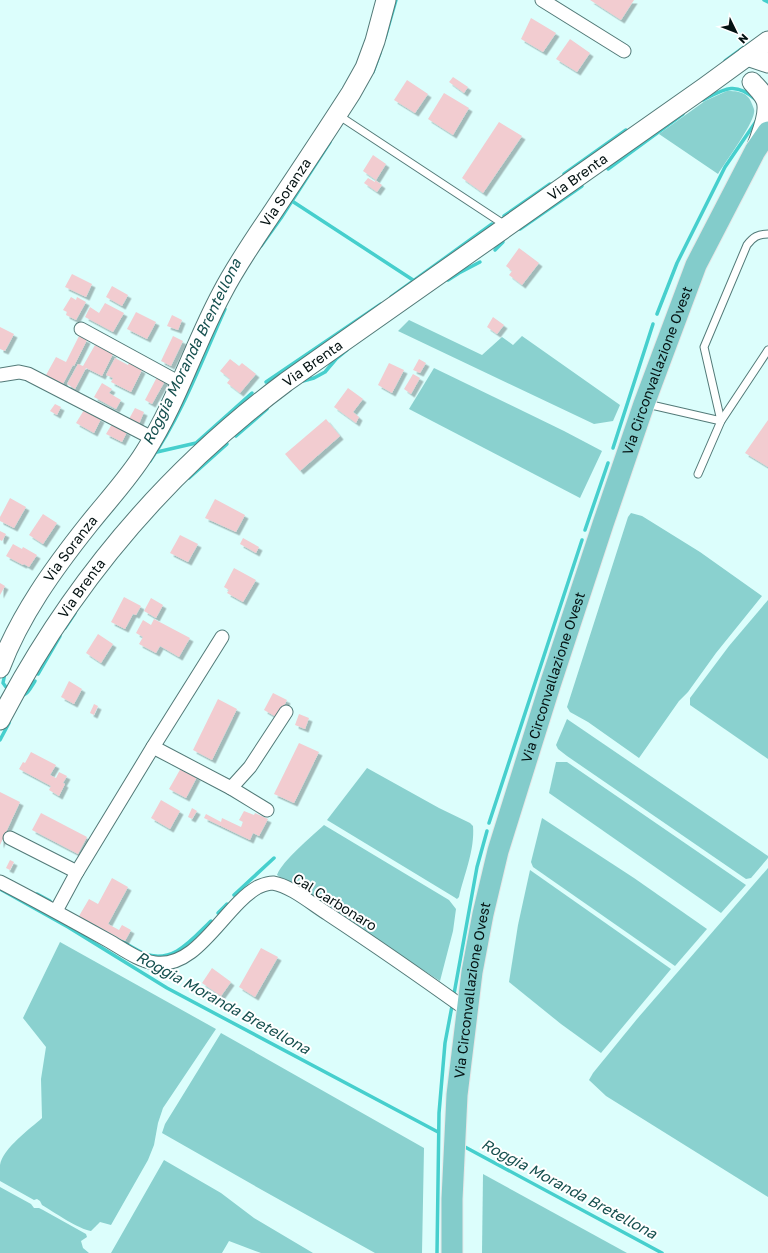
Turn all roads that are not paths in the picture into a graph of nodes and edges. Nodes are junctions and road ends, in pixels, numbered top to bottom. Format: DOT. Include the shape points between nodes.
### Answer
graph roads {
  1 [pos="386,0"];
  2 [pos="542,0"];
  3 [pos="768,41"];
  4 [pos="624,51"];
  5 [pos="747,56"];
  6 [pos="768,63"];
  7 [pos="760,84"];
  8 [pos="705,87"];
  9 [pos="337,114"];
  10 [pos="768,132"];
  11 [pos="755,151"];
  12 [pos="506,227"];
  13 [pos="768,234"];
  14 [pos="81,329"];
  15 [pos="768,350"];
  16 [pos="0,375"];
  17 [pos="180,383"];
  18 [pos="644,404"];
  19 [pos="721,421"];
  20 [pos="154,439"];
  21 [pos="698,474"];
  22 [pos="222,637"];
  23 [pos="0,668"];
  24 [pos="286,712"];
  25 [pos="0,720"];
  26 [pos="153,747"];
  27 [pos="231,788"];
  28 [pos="267,810"];
  29 [pos="10,838"];
  30 [pos="77,872"];
  31 [pos="0,882"];
  32 [pos="56,911"];
  33 [pos="467,1010"];
  34 [pos="452,1253"];
  1 -- 9 [label="main road, Via Soranza" via="365,68"];
  2 -- 4 [label="street"];
  3 -- 5 [label="main road, Via Brenta"];
  5 -- 6 [label="main road"];
  5 -- 8 [label="main road, Via Brenta"];
  7 -- 8 [label="main road, Via Brenta" via="733,80"];
  7 -- 11 [label="main road, Via Brenta" via="767,105 764,126"];
  8 -- 12 [label="main road, Via Brenta"];
  9 -- 12 [label="lane"];
  9 -- 17 [label="main road, Via Soranza" via="222,292"];
  10 -- 11 [label="main road, Via Circonvallazione Ovest"];
  11 -- 18 [label="main road, Via Circonvallazione Ovest" via="696,265"];
  12 -- 25 [label="main road, Via Brenta" via="286,382 200,453 127,528 100,563 43,644"];
  13 -- 19 [label="lane" via="758,235 747,245 704,346"];
  14 -- 17 [label="street"];
  15 -- 19 [label="lane"];
  16 -- 20 [label="street" via="19,372 28,374"];
  17 -- 20 [label="main road, Via Soranza"];
  18 -- 19 [label="lane"];
  18 -- 33 [label="main road, Via Circonvallazione Ovest" via="550,685 498,851 483,914"];
  19 -- 21 [label="lane"];
  20 -- 23 [label="main road, Via Soranza" via="134,469 49,578 19,624"];
  22 -- 26 [label="street"];
  24 -- 27 [label="street" via="250,767"];
  26 -- 27 [label="street"];
  26 -- 30 [label="street"];
  27 -- 28 [label="street"];
  29 -- 30 [label="street"];
  30 -- 32 [label="street"];
  31 -- 32 [label="street, Cal Carbonaro"];
  32 -- 33 [label="street, Cal Carbonaro" via="137,956 155,963 168,963 192,952 250,892 264,884 273,883 299,895"];
  33 -- 34 [label="main road, Via Circonvallazione Ovest" via="457,1095"];
}
